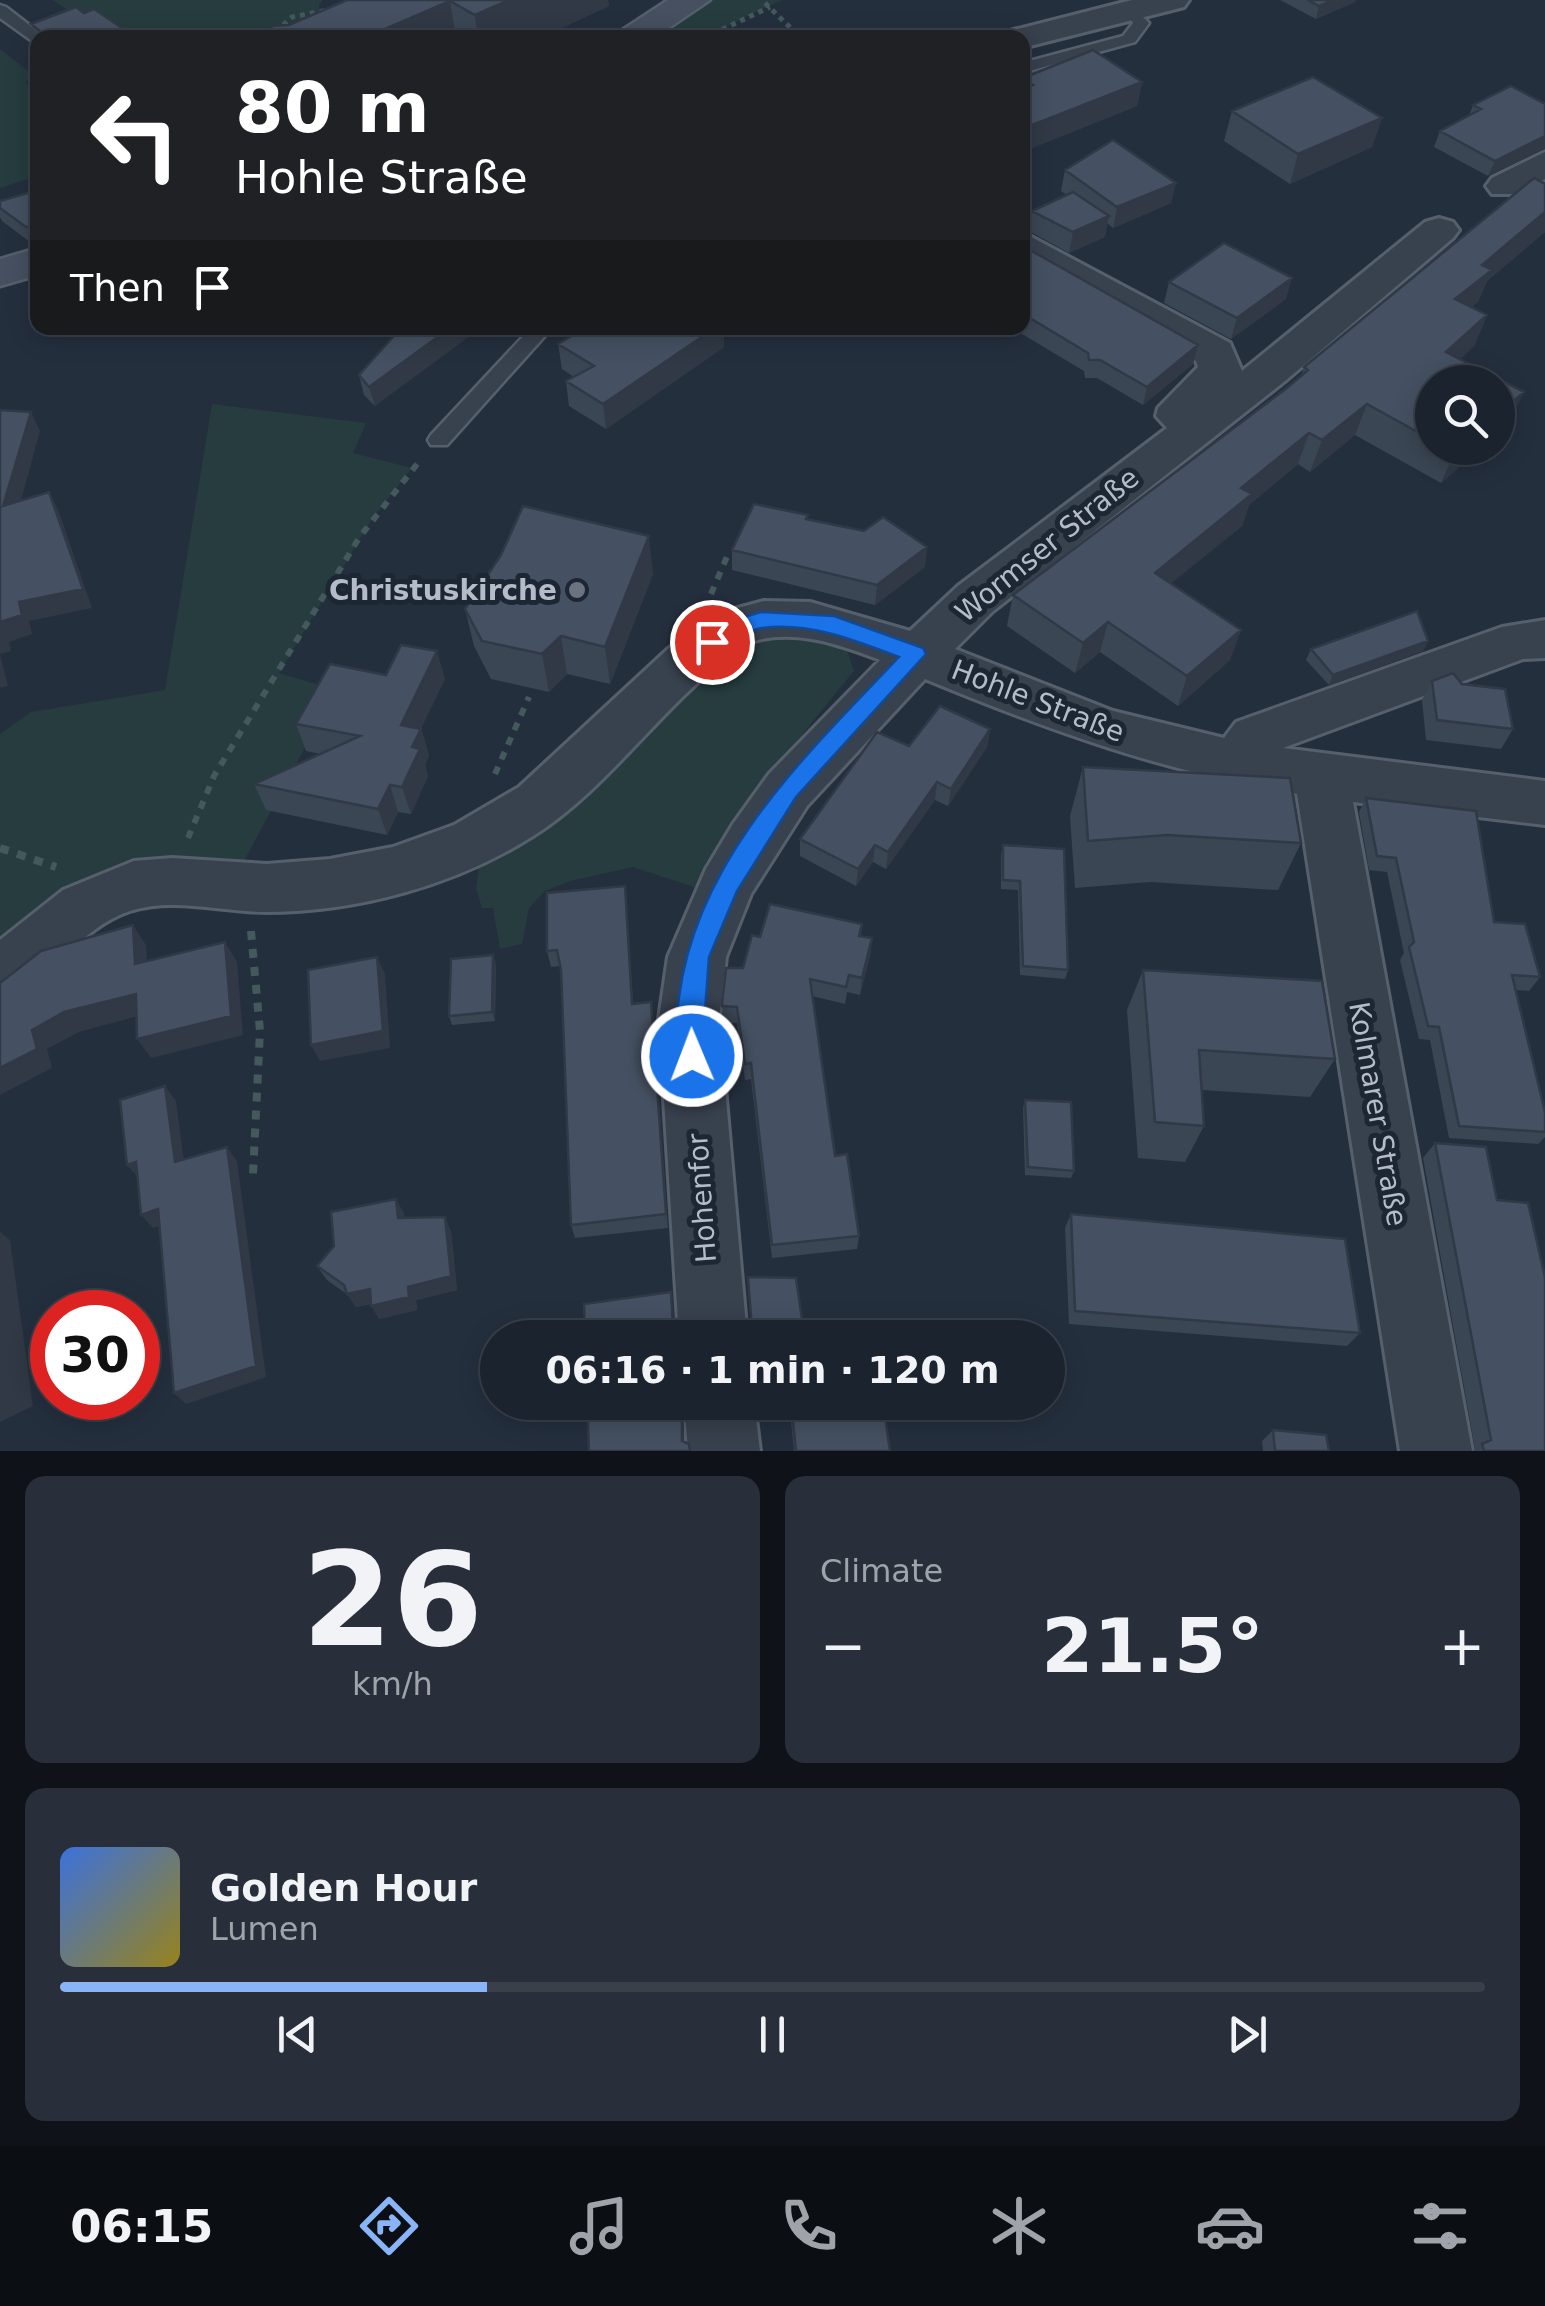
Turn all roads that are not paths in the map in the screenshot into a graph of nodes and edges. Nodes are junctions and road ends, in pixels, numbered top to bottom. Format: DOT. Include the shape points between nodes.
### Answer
graph roads {
  1 [pos="693,0"];
  2 [pos="1172,0"];
  3 [pos="0,10"];
  4 [pos="1134,13"];
  5 [pos="642,30"];
  6 [pos="30,32"];
  7 [pos="1030,36"];
  8 [pos="1030,66"];
  9 [pos="1545,163"];
  10 [pos="1518,194"];
  11 [pos="1439,230"];
  12 [pos="1030,249"];
  13 [pos="30,264"];
  14 [pos="0,273"];
  15 [pos="536,335"];
  16 [pos="1180,437"];
  17 [pos="439,440"];
  18 [pos="1537,628"];
  19 [pos="915,654"];
  20 [pos="1237,760"];
  21 [pos="1320,777"];
  22 [pos="1545,803"];
  23 [pos="0,976"];
  24 [pos="713,1320"];
  25 [pos="721,1420"];
  26 [pos="724,1451"];
  27 [pos="1436,1451"];
  1 -- 5 [label="main road"];
  2 -- 4 [label="street"];
  3 -- 6 [label="lane"];
  4 -- 7 [label="street"];
  4 -- 8 [label="lane" via="1141,24 1129,39"];
  9 -- 10 [label="street"];
  11 -- 16 [label="street, Wormser Straße"];
  12 -- 16 [label="street" via="1215,353 1221,370 1180,408"];
  13 -- 14 [label="main road"];
  15 -- 17 [label="lane"];
  16 -- 19 [label="street, Wormser Straße"];
  18 -- 20 [label="street" via="1255,736"];
  19 -- 20 [label="street, Hohle Straße" via="1108,730"];
  19 -- 23 [label="street, Hohle Straße" via="834,624 741,625 643,698 536,804 496,829 432,858 364,876 268,888 176,881 118,889 80,907"];
  19 -- 24 [label="street, Hohenfor" via="788,790 726,886 696,957 689,1019"];
  20 -- 21 [label="street, Hohle Straße"];
  21 -- 22 [label="street, Hohle Straße"];
  21 -- 27 [label="street, Kolmarer Straße"];
  25 -- 26 [label="street"];
}
